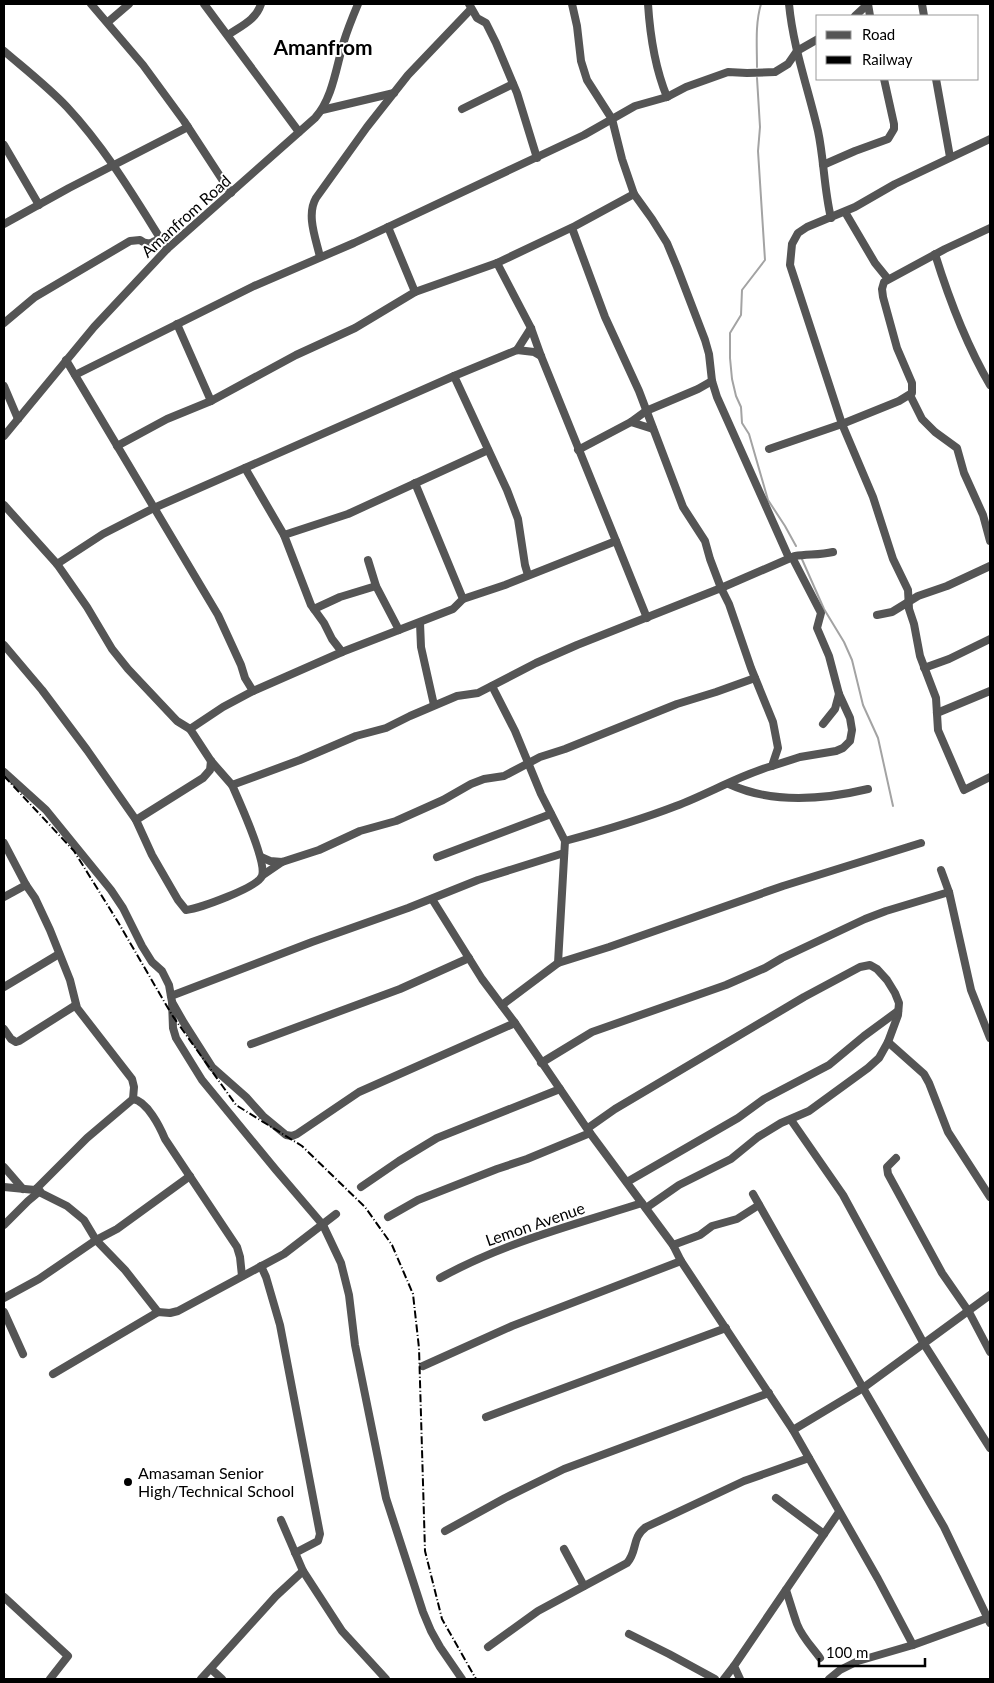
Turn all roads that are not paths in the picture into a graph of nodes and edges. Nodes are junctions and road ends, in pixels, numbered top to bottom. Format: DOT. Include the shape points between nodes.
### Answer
graph roads {
  1 [pos="91,4"];
  2 [pos="129,4"];
  3 [pos="204,4"];
  4 [pos="261,4"];
  5 [pos="358,4"];
  6 [pos="572,4"];
  7 [pos="648,4"];
  8 [pos="789,4"];
  9 [pos="470,6"];
  10 [pos="856,15"];
  11 [pos="870,15"];
  12 [pos="108,22"];
  13 [pos="228,35"];
  14 [pos="816,40"];
  15 [pos="4,51"];
  16 [pos="797,51"];
  17 [pos="884,80"];
  18 [pos="936,80"];
  19 [pos="513,84"];
  20 [pos="394,93"];
  21 [pos="667,97"];
  22 [pos="462,109"];
  23 [pos="322,110"];
  24 [pos="612,119"];
  25 [pos="188,127"];
  26 [pos="299,132"];
  27 [pos="990,139"];
  28 [pos="4,145"];
  29 [pos="950,157"];
  30 [pos="537,158"];
  31 [pos="114,165"];
  32 [pos="823,165"];
  33 [pos="231,193"];
  34 [pos="634,194"];
  35 [pos="39,205"];
  36 [pos="844,212"];
  37 [pos="831,218"];
  38 [pos="4,224"];
  39 [pos="388,227"];
  40 [pos="572,228"];
  41 [pos="990,228"];
  42 [pos="160,238"];
  43 [pos="167,249"];
  44 [pos="935,254"];
  45 [pos="320,257"];
  46 [pos="497,263"];
  47 [pos="888,279"];
  48 [pos="415,292"];
  49 [pos="4,323"];
  50 [pos="177,324"];
  51 [pos="531,328"];
  52 [pos="517,350"];
  53 [pos="541,356"];
  54 [pos="66,360"];
  55 [pos="75,375"];
  56 [pos="454,376"];
  57 [pos="712,381"];
  58 [pos="990,385"];
  59 [pos="4,386"];
  60 [pos="910,395"];
  61 [pos="211,401"];
  62 [pos="646,411"];
  63 [pos="18,419"];
  64 [pos="631,422"];
  65 [pos="842,424"];
  66 [pos="653,429"];
  67 [pos="4,436"];
  68 [pos="117,446"];
  69 [pos="768,449"];
  70 [pos="488,450"];
  71 [pos="578,450"];
  72 [pos="245,468"];
  73 [pos="415,483"];
  74 [pos="4,505"];
  75 [pos="154,508"];
  76 [pos="284,535"];
  77 [pos="990,541"];
  78 [pos="616,542"];
  79 [pos="833,552"];
  80 [pos="790,558"];
  81 [pos="368,560"];
  82 [pos="57,564"];
  83 [pos="990,566"];
  84 [pos="528,575"];
  85 [pos="376,586"];
  86 [pos="721,588"];
  87 [pos="463,599"];
  88 [pos="909,600"];
  89 [pos="314,609"];
  90 [pos="877,615"];
  91 [pos="647,618"];
  92 [pos="420,623"];
  93 [pos="399,630"];
  94 [pos="990,639"];
  95 [pos="4,645"];
  96 [pos="342,652"];
  97 [pos="924,668"];
  98 [pos="755,678"];
  99 [pos="492,686"];
  100 [pos="253,691"];
  101 [pos="990,691"];
  102 [pos="839,694"];
  103 [pos="434,705"];
  104 [pos="937,713"];
  105 [pos="823,724"];
  106 [pos="190,729"];
  107 [pos="528,764"];
  108 [pos="213,766"];
  109 [pos="772,766"];
  110 [pos="4,772"];
  111 [pos="990,777"];
  112 [pos="729,784"];
  113 [pos="232,785"];
  114 [pos="868,789"];
  115 [pos="551,814"];
  116 [pos="136,820"];
  117 [pos="565,841"];
  118 [pos="4,843"];
  119 [pos="921,843"];
  120 [pos="564,853"];
  121 [pos="261,857"];
  122 [pos="437,857"];
  123 [pos="282,862"];
  124 [pos="941,870"];
  125 [pos="263,875"];
  126 [pos="26,885"];
  127 [pos="949,892"];
  128 [pos="4,897"];
  129 [pos="432,899"];
  130 [pos="59,954"];
  131 [pos="469,958"];
  132 [pos="558,963"];
  133 [pos="4,987"];
  134 [pos="172,999"];
  135 [pos="76,1005"];
  136 [pos="502,1005"];
  137 [pos="898,1011"];
  138 [pos="515,1023"];
  139 [pos="4,1030"];
  140 [pos="990,1038"];
  141 [pos="888,1042"];
  142 [pos="251,1044"];
  143 [pos="541,1063"];
  144 [pos="560,1089"];
  145 [pos="133,1099"];
  146 [pos="791,1120"];
  147 [pos="589,1130"];
  148 [pos="896,1158"];
  149 [pos="4,1167"];
  150 [pos="190,1176"];
  151 [pos="627,1182"];
  152 [pos="4,1187"];
  153 [pos="361,1187"];
  154 [pos="23,1189"];
  155 [pos="37,1190"];
  156 [pos="753,1194"];
  157 [pos="990,1197"];
  158 [pos="644,1205"];
  159 [pos="759,1205"];
  160 [pos="336,1214"];
  161 [pos="388,1217"];
  162 [pos="4,1225"];
  163 [pos="323,1225"];
  164 [pos="96,1240"];
  165 [pos="673,1245"];
  166 [pos="681,1261"];
  167 [pos="261,1266"];
  168 [pos="242,1276"];
  169 [pos="440,1278"];
  170 [pos="990,1295"];
  171 [pos="4,1298"];
  172 [pos="4,1312"];
  173 [pos="158,1312"];
  174 [pos="969,1312"];
  175 [pos="726,1328"];
  176 [pos="924,1344"];
  177 [pos="990,1352"];
  178 [pos="23,1354"];
  179 [pos="424,1366"];
  180 [pos="53,1374"];
  181 [pos="863,1388"];
  182 [pos="769,1393"];
  183 [pos="486,1418"];
  184 [pos="793,1430"];
  185 [pos="990,1448"];
  186 [pos="809,1458"];
  187 [pos="776,1498"];
  188 [pos="839,1512"];
  189 [pos="280,1520"];
  190 [pos="445,1531"];
  191 [pos="824,1534"];
  192 [pos="564,1549"];
  193 [pos="295,1553"];
  194 [pos="303,1571"];
  195 [pos="584,1586"];
  196 [pos="786,1590"];
  197 [pos="4,1597"];
  198 [pos="989,1619"];
  199 [pos="629,1634"];
  200 [pos="913,1645"];
  201 [pos="488,1648"];
  202 [pos="820,1658"];
  203 [pos="734,1666"];
  204 [pos="211,1669"];
  205 [pos="50,1679"];
  206 [pos="202,1679"];
  207 [pos="222,1679"];
  208 [pos="386,1679"];
  209 [pos="462,1679"];
  210 [pos="714,1679"];
  211 [pos="724,1679"];
  212 [pos="740,1679"];
  213 [pos="829,1679"];
  1 -- 12 [label="street"];
  2 -- 12 [label="street"];
  3 -- 13 [label="street"];
  4 -- 13 [label="street" via="258,13"];
  5 -- 23 [label="street, Amanfrom Road"];
  6 -- 24 [label="street" via="586,80"];
  7 -- 21 [label="street" via="660,79"];
  8 -- 16 [label="street"];
  9 -- 19 [label="street" via="477,18 486,23"];
  9 -- 20 [label="street"];
  10 -- 11 [label="street" via="868,4"];
  12 -- 25 [label="street"];
  13 -- 26 [label="street"];
  14 -- 16 [label="street"];
  15 -- 31 [label="street" via="66,105"];
  16 -- 21 [label="street" via="788,64 775,72 728,72"];
  16 -- 32 [label="street" via="819,133"];
  17 -- 32 [label="street" via="894,124 892,135"];
  18 -- 29 [label="street"];
  19 -- 22 [label="street"];
  19 -- 30 [label="street"];
  20 -- 23 [label="street"];
  20 -- 45 [label="street" via="313,202 312,216"];
  21 -- 24 [label="street" via="642,103"];
  23 -- 26 [label="street, Amanfrom Road"];
  24 -- 30 [label="street"];
  24 -- 34 [label="street"];
  25 -- 31 [label="street"];
  25 -- 33 [label="street"];
  26 -- 33 [label="street, Amanfrom Road"];
  27 -- 29 [label="street"];
  28 -- 35 [label="street"];
  29 -- 36 [label="street"];
  30 -- 39 [label="street"];
  31 -- 35 [label="street"];
  31 -- 42 [label="street"];
  32 -- 37 [label="street"];
  33 -- 43 [label="street, Amanfrom Road"];
  34 -- 40 [label="street"];
  34 -- 57 [label="street" via="667,243 705,340"];
  35 -- 38 [label="street"];
  36 -- 37 [label="street"];
  36 -- 47 [label="street"];
  37 -- 65 [label="street" via="798,233 791,249 790,265"];
  39 -- 45 [label="street"];
  39 -- 48 [label="street"];
  40 -- 46 [label="street"];
  40 -- 62 [label="street" via="605,317"];
  41 -- 44 [label="street"];
  42 -- 43 [label="street"];
  42 -- 49 [label="street" via="151,244 130,241 35,297"];
  43 -- 54 [label="street, Amanfrom Road"];
  44 -- 47 [label="street"];
  44 -- 58 [label="street" via="946,289"];
  45 -- 50 [label="street"];
  46 -- 48 [label="street"];
  46 -- 51 [label="street"];
  47 -- 60 [label="street" via="882,289 883,297 897,348 912,383"];
  48 -- 61 [label="street" via="356,328 296,355"];
  50 -- 55 [label="street"];
  50 -- 61 [label="street"];
  51 -- 52 [label="street"];
  51 -- 53 [label="street"];
  52 -- 53 [label="street"];
  52 -- 56 [label="street"];
  53 -- 71 [label="street"];
  54 -- 55 [label="street"];
  54 -- 63 [label="street, Amanfrom Road"];
  55 -- 68 [label="street"];
  56 -- 70 [label="street"];
  56 -- 72 [label="street"];
  57 -- 62 [label="street"];
  57 -- 80 [label="street"];
  59 -- 63 [label="street"];
  60 -- 65 [label="street"];
  60 -- 77 [label="street" via="922,419 957,448"];
  61 -- 68 [label="street" via="167,419"];
  62 -- 64 [label="street"];
  62 -- 66 [label="street"];
  63 -- 67 [label="street, Amanfrom Road"];
  64 -- 66 [label="street"];
  64 -- 71 [label="street"];
  65 -- 69 [label="street"];
  65 -- 88 [label="street" via="873,497"];
  66 -- 86 [label="street" via="682,507 705,541"];
  68 -- 75 [label="street"];
  70 -- 73 [label="street"];
  70 -- 84 [label="street" via="518,519"];
  71 -- 78 [label="street"];
  72 -- 75 [label="street"];
  72 -- 76 [label="street"];
  73 -- 76 [label="street" via="348,514"];
  73 -- 87 [label="street"];
  74 -- 82 [label="street"];
  75 -- 82 [label="street" via="103,534"];
  75 -- 100 [label="street" via="218,615"];
  76 -- 89 [label="street"];
  78 -- 84 [label="street"];
  78 -- 91 [label="street"];
  79 -- 80 [label="street"];
  80 -- 86 [label="street"];
  80 -- 102 [label="street" via="820,613 817,628"];
  81 -- 85 [label="street"];
  82 -- 106 [label="street" via="128,669 177,721"];
  83 -- 88 [label="street"];
  84 -- 87 [label="street"];
  85 -- 89 [label="street"];
  85 -- 93 [label="street"];
  86 -- 91 [label="street"];
  86 -- 98 [label="street"];
  87 -- 92 [label="street" via="453,610"];
  88 -- 90 [label="street" via="892,612"];
  88 -- 97 [label="street"];
  89 -- 96 [label="street"];
  91 -- 99 [label="street" via="577,645"];
  92 -- 93 [label="street"];
  92 -- 103 [label="street" via="421,647"];
  93 -- 96 [label="street"];
  94 -- 97 [label="street"];
  95 -- 116 [label="street" via="42,690"];
  96 -- 100 [label="street"];
  97 -- 104 [label="street" via="936,698"];
  98 -- 107 [label="street" via="677,704"];
  98 -- 109 [label="street" via="776,734 778,748"];
  99 -- 103 [label="street"];
  99 -- 107 [label="street"];
  100 -- 106 [label="street"];
  101 -- 104 [label="street"];
  102 -- 105 [label="street" via="835,709"];
  102 -- 109 [label="street" via="850,718 850,741 836,751"];
  103 -- 113 [label="street" via="386,728 356,736"];
  104 -- 111 [label="street" via="938,730 964,790"];
  106 -- 108 [label="street"];
  107 -- 115 [label="street"];
  107 -- 123 [label="street" via="504,776 471,784 396,821 360,831 320,850"];
  108 -- 113 [label="street"];
  108 -- 116 [label="street" via="191,786"];
  109 -- 112 [label="street"];
  110 -- 134 [label="street" via="46,810 111,890 152,962 162,971"];
  112 -- 114 [label="street" via="789,799"];
  112 -- 117 [label="street" via="646,817"];
  113 -- 121 [label="street"];
  115 -- 117 [label="street"];
  115 -- 122 [label="street"];
  116 -- 125 [label="street" via="152,855 186,910 250,887"];
  117 -- 120 [label="street"];
  118 -- 126 [label="street"];
  119 -- 132 [label="street"];
  120 -- 129 [label="street" via="478,880"];
  120 -- 132 [label="street"];
  121 -- 123 [label="street"];
  121 -- 125 [label="street"];
  123 -- 125 [label="street"];
  124 -- 127 [label="street"];
  126 -- 128 [label="street"];
  126 -- 130 [label="street"];
  127 -- 140 [label="street" via="971,990"];
  127 -- 143 [label="street" via="872,916 726,985 592,1032"];
  129 -- 131 [label="street"];
  129 -- 134 [label="street" via="298,947"];
  130 -- 133 [label="street"];
  130 -- 135 [label="street"];
  131 -- 136 [label="street"];
  131 -- 142 [label="street" via="400,989"];
  132 -- 136 [label="street"];
  134 -- 138 [label="street" via="212,1067 263,1116 286,1135 292,1136 359,1092"];
  134 -- 163 [label="street" via="176,1038 202,1080"];
  135 -- 139 [label="street" via="19,1041 11,1040"];
  135 -- 145 [label="street" via="132,1078"];
  136 -- 138 [label="street"];
  137 -- 141 [label="street, Lemon Avenue"];
  137 -- 147 [label="street" via="896,993 887,980 870,965 860,967 615,1109"];
  137 -- 151 [label="street" via="829,1065 764,1099 738,1118"];
  138 -- 143 [label="street"];
  141 -- 146 [label="street, Lemon Avenue" via="879,1058 868,1068 809,1111"];
  141 -- 157 [label="street" via="924,1074 948,1132"];
  143 -- 144 [label="street"];
  144 -- 147 [label="street"];
  144 -- 153 [label="street" via="437,1138"];
  145 -- 150 [label="street" via="139,1100 154,1119"];
  145 -- 155 [label="street" via="87,1138"];
  146 -- 158 [label="street, Lemon Avenue" via="762,1135 732,1159"];
  146 -- 176 [label="street" via="843,1195"];
  147 -- 151 [label="street"];
  147 -- 161 [label="street" via="527,1159 418,1200"];
  148 -- 174 [label="street" via="887,1168 888,1174 942,1273"];
  149 -- 154 [label="street"];
  150 -- 164 [label="street" via="117,1229"];
  150 -- 168 [label="street" via="237,1247"];
  151 -- 158 [label="street"];
  152 -- 154 [label="street"];
  154 -- 155 [label="street"];
  155 -- 162 [label="street"];
  155 -- 164 [label="street" via="67,1206 84,1220"];
  156 -- 159 [label="street"];
  158 -- 165 [label="street"];
  158 -- 169 [label="street, Lemon Avenue" via="511,1245"];
  159 -- 165 [label="street" via="737,1219 712,1226 700,1235"];
  159 -- 181 [label="street"];
  160 -- 163 [label="street"];
  163 -- 167 [label="street" via="284,1254"];
  163 -- 209 [label="street" via="341,1263 349,1295 354,1345 386,1498 423,1612 440,1647"];
  164 -- 171 [label="street" via="39,1279"];
  164 -- 173 [label="street"];
  165 -- 166 [label="street"];
  166 -- 175 [label="street"];
  166 -- 179 [label="street" via="512,1326"];
  167 -- 168 [label="street"];
  167 -- 193 [label="street" via="280,1325 320,1534 318,1541"];
  168 -- 173 [label="street" via="178,1310"];
  170 -- 174 [label="street"];
  172 -- 178 [label="street"];
  173 -- 180 [label="street"];
  174 -- 176 [label="street"];
  174 -- 177 [label="street"];
  175 -- 182 [label="street"];
  175 -- 183 [label="street"];
  176 -- 181 [label="street"];
  176 -- 185 [label="street"];
  181 -- 184 [label="street"];
  181 -- 198 [label="street" via="944,1527"];
  182 -- 184 [label="street"];
  182 -- 190 [label="street" via="564,1469"];
  184 -- 186 [label="street"];
  186 -- 188 [label="street"];
  186 -- 195 [label="street" via="744,1481 646,1528 636,1538 629,1561"];
  187 -- 191 [label="street"];
  188 -- 191 [label="street"];
  188 -- 200 [label="street"];
  189 -- 193 [label="street"];
  191 -- 196 [label="street"];
  192 -- 195 [label="street"];
  193 -- 194 [label="street"];
  194 -- 204 [label="street" via="276,1596"];
  194 -- 208 [label="street" via="342,1631"];
  195 -- 201 [label="street" via="538,1610"];
  196 -- 202 [label="street" via="801,1631"];
  196 -- 203 [label="street"];
  197 -- 205 [label="street" via="68,1656"];
  198 -- 200 [label="street"];
  199 -- 210 [label="street"];
  200 -- 213 [label="street" via="858,1661"];
  203 -- 211 [label="street"];
  203 -- 212 [label="street"];
  204 -- 206 [label="street"];
  204 -- 207 [label="street"];
}
